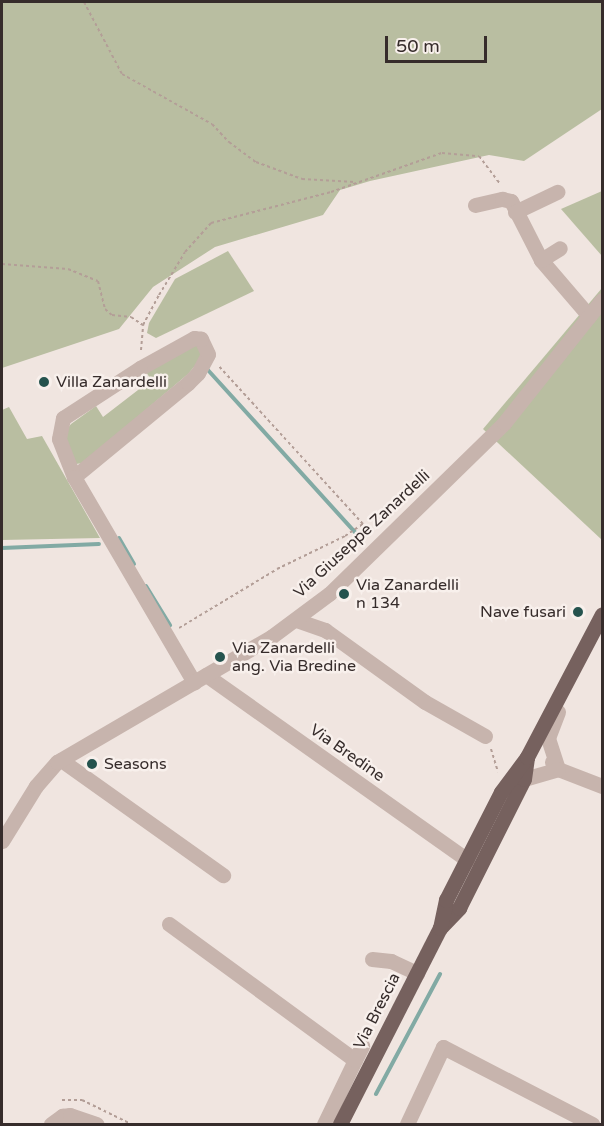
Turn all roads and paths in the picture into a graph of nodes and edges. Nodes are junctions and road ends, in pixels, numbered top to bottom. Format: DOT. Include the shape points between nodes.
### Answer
graph roads {
  1 [pos="84,2"];
  2 [pos="358,183"];
  3 [pos="557,192"];
  4 [pos="475,205"];
  5 [pos="513,207"];
  6 [pos="560,248"];
  7 [pos="541,260"];
  8 [pos="2,264"];
  9 [pos="603,300"];
  10 [pos="590,316"];
  11 [pos="143,325"];
  12 [pos="208,354"];
  13 [pos="140,368"];
  14 [pos="74,477"];
  15 [pos="317,604"];
  16 [pos="603,615"];
  17 [pos="296,620"];
  18 [pos="325,630"];
  19 [pos="166,636"];
  20 [pos="200,679"];
  21 [pos="484,736"];
  22 [pos="537,739"];
  23 [pos="527,757"];
  24 [pos="61,760"];
  25 [pos="558,768"];
  26 [pos="524,779"];
  27 [pos="603,786"];
  28 [pos="501,792"];
  29 [pos="2,841"];
  30 [pos="467,860"];
  31 [pos="223,875"];
  32 [pos="169,924"];
  33 [pos="440,928"];
  34 [pos="384,948"];
  35 [pos="372,959"];
  36 [pos="418,970"];
  37 [pos="362,1046"];
  38 [pos="355,1060"];
  39 [pos="56,1120"];
  40 [pos="344,1120"];
  41 [pos="96,1125"];
  42 [pos="324,1125"];
  43 [pos="407,1125"];
  44 [pos="592,1125"];
  1 -- 2 [label="path" via="122,74 212,124 256,162 302,179"];
  2 -- 5 [label="path" via="442,153 473,155 479,156"];
  2 -- 11 [label="path" via="211,224 185,252"];
  3 -- 5 [label="street"];
  4 -- 5 [label="street" via="506,199"];
  5 -- 7 [label="street"];
  6 -- 7 [label="street"];
  7 -- 10 [label="street"];
  8 -- 11 [label="path" via="68,269 98,281 105,309"];
  9 -- 10 [label="street, Via Giuseppe Zanardelli"];
  10 -- 15 [label="street, Via Giuseppe Zanardelli" via="504,423"];
  11 -- 13 [label="path"];
  12 -- 13 [label="street" via="201,339 194,338"];
  12 -- 14 [label="street" via="188,383"];
  12 -- 19 [label="path" via="363,524 277,569"];
  13 -- 14 [label="street" via="63,418 59,439"];
  14 -- 19 [label="street"];
  15 -- 17 [label="street, Via Giuseppe Zanardelli"];
  15 -- 18 [label="street"];
  16 -- 22 [label="main road, Via Brescia"];
  16 -- 25 [label="street" via="596,638 549,730"];
  17 -- 18 [label="street"];
  17 -- 20 [label="street, Via Giuseppe Zanardelli" via="249,644"];
  18 -- 21 [label="street" via="424,702"];
  19 -- 20 [label="street"];
  20 -- 24 [label="street, Via Giuseppe Zanardelli" via="134,713"];
  20 -- 30 [label="street, Via Bredine"];
  21 -- 28 [label="path" via="501,780"];
  22 -- 23 [label="main road, Via Brescia"];
  22 -- 25 [label="street"];
  23 -- 26 [label="main road, Via Brescia"];
  23 -- 28 [label="main road, Via Brescia"];
  24 -- 29 [label="street, Via Giuseppe Zanardelli" via="36,786"];
  24 -- 31 [label="street"];
  25 -- 26 [label="street"];
  25 -- 27 [label="street"];
  26 -- 33 [label="main road, Via Brescia" via="459,909"];
  28 -- 30 [label="main road, Via Brescia"];
  30 -- 33 [label="main road, Via Brescia" via="446,900"];
  32 -- 38 [label="street"];
  33 -- 36 [label="main road, Via Brescia"];
  34 -- 36 [label="street"];
  35 -- 36 [label="street"];
  36 -- 40 [label="main road, Via Brescia"];
  37 -- 38 [label="street"];
  38 -- 42 [label="street"];
  39 -- 41 [label="street" via="82,1118"];
  43 -- 44 [label="street" via="443,1047"];
}
